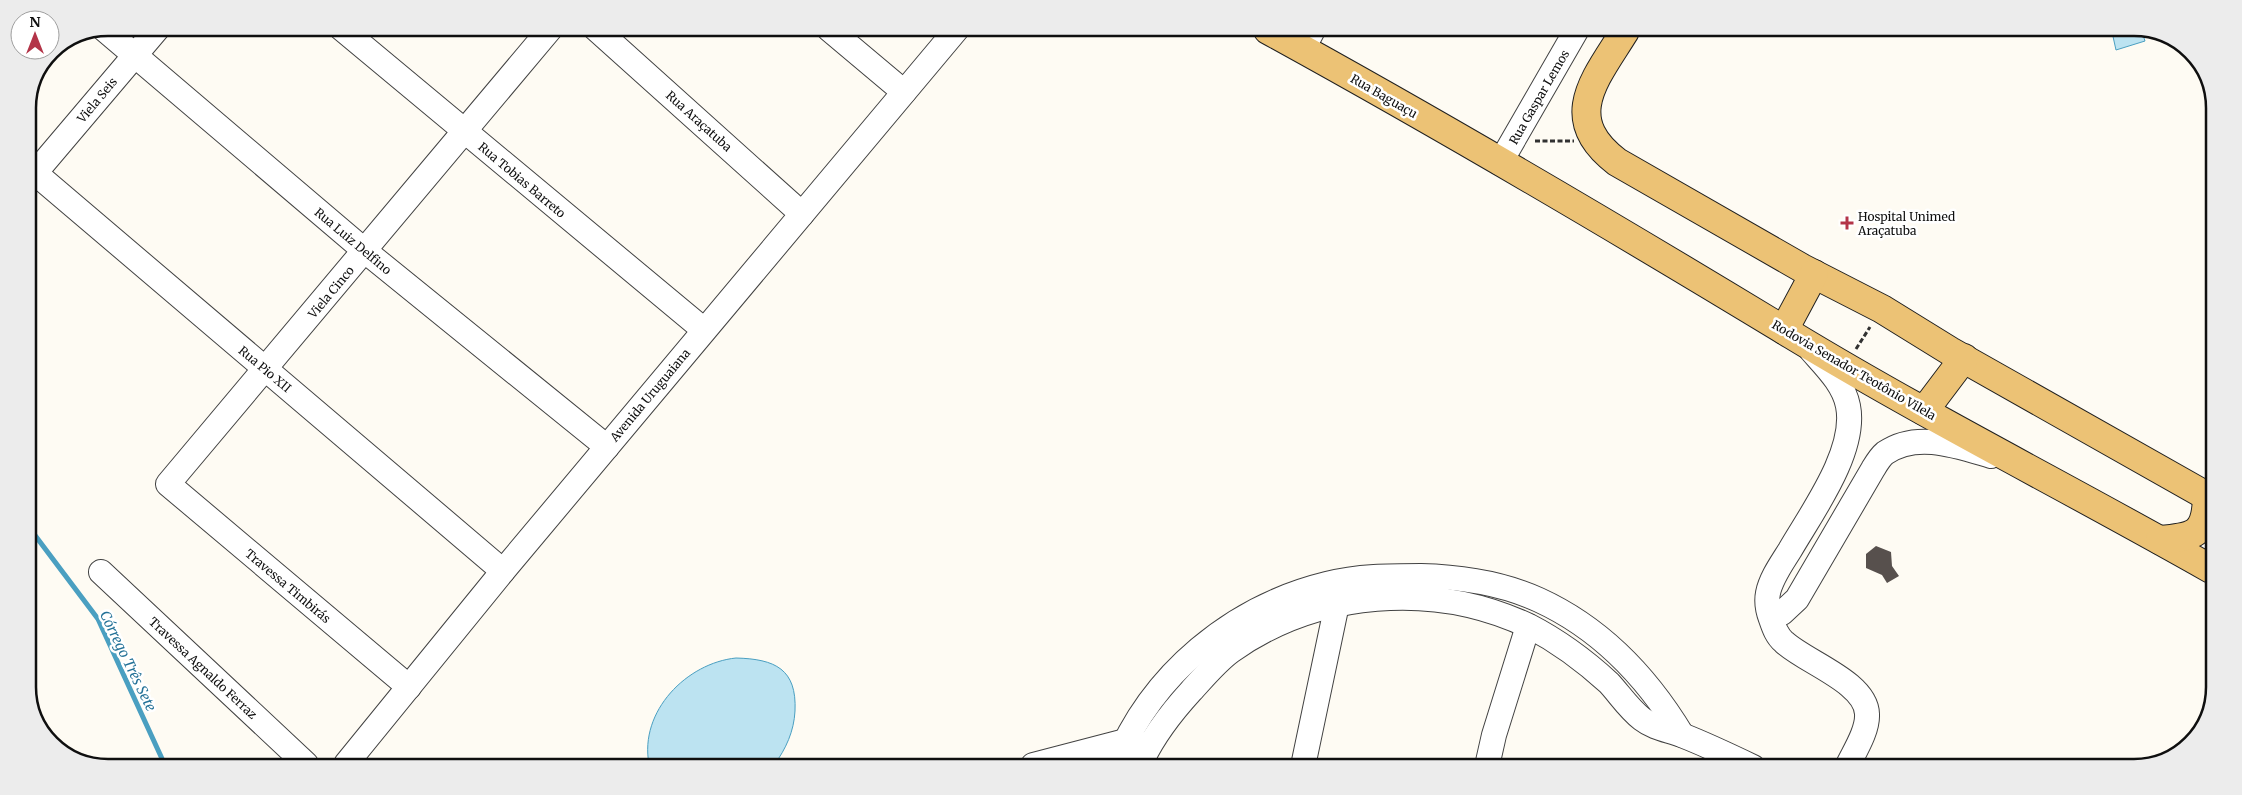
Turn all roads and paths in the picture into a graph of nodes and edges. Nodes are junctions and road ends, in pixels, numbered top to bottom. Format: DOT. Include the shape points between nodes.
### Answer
graph roads {
  1 [pos="112,36"];
  2 [pos="151,36"];
  3 [pos="350,36"];
  4 [pos="544,36"];
  5 [pos="604,36"];
  6 [pos="837,36"];
  7 [pos="951,36"];
  8 [pos="1292,36"];
  9 [pos="1573,36"];
  10 [pos="1621,36"];
  11 [pos="1308,40"];
  12 [pos="134,56"];
  13 [pos="904,92"];
  14 [pos="465,133"];
  15 [pos="1595,142"];
  16 [pos="1507,151"];
  17 [pos="36,164"];
  18 [pos="36,174"];
  19 [pos="802,214"];
  20 [pos="365,251"];
  21 [pos="1814,274"];
  22 [pos="1882,310"];
  23 [pos="704,330"];
  24 [pos="1794,335"];
  25 [pos="1964,358"];
  26 [pos="1846,366"];
  27 [pos="266,369"];
  28 [pos="1924,411"];
  29 [pos="607,447"];
  30 [pos="2028,467"];
  31 [pos="168,484"];
  32 [pos="2206,496"];
  33 [pos="2206,514"];
  34 [pos="2160,540"];
  35 [pos="2206,566"];
  36 [pos="503,571"];
  37 [pos="101,572"];
  38 [pos="1394,587"];
  39 [pos="1337,604"];
  40 [pos="1771,617"];
  41 [pos="1578,622"];
  42 [pos="1528,626"];
  43 [pos="1563,646"];
  44 [pos="409,687"];
  45 [pos="1682,735"];
  46 [pos="1125,741"];
  47 [pos="1144,755"];
  48 [pos="301,759"];
  49 [pos="350,759"];
  50 [pos="1056,759"];
  51 [pos="1118,759"];
  52 [pos="1304,759"];
  53 [pos="1489,759"];
  54 [pos="1735,759"];
  55 [pos="1850,759"];
  1 -- 12 [label="street, Rua Luiz Delfino"];
  2 -- 12 [label="street, Viela Seis"];
  3 -- 14 [label="street, Rua Tobias Barreto"];
  4 -- 14 [label="street, Viela Cinco"];
  5 -- 19 [label="street, Rua Araçatuba"];
  6 -- 13 [label="street"];
  7 -- 13 [label="street, Avenida Uruguaiana"];
  8 -- 11 [label="main road, Rua Baguaçu"];
  9 -- 16 [label="street, Rua Gaspar Lemos"];
  10 -- 15 [label="main road" via="1590,89 1586,108"];
  11 -- 16 [label="main road, Rua Baguaçu"];
  12 -- 17 [label="street, Viela Seis"];
  12 -- 20 [label="street, Rua Luiz Delfino"];
  13 -- 19 [label="street, Avenida Uruguaiana"];
  14 -- 20 [label="street, Viela Cinco"];
  14 -- 23 [label="street, Rua Tobias Barreto"];
  15 -- 16 [label="path"];
  15 -- 21 [label="main road" via="1617,162"];
  16 -- 24 [label="main road, Rodovia Senador Teotônio Vilela" via="1588,212"];
  18 -- 27 [label="street, Rua Pio XII"];
  19 -- 23 [label="street, Avenida Uruguaiana"];
  20 -- 27 [label="street, Viela Cinco"];
  20 -- 29 [label="street, Rua Luiz Delfino"];
  21 -- 22 [label="main road"];
  21 -- 24 [label="main road"];
  22 -- 25 [label="main road"];
  22 -- 26 [label="path"];
  23 -- 29 [label="street, Avenida Uruguaiana"];
  24 -- 26 [label="main road, Rodovia Senador Teotônio Vilela"];
  24 -- 40 [label="street" via="1836,380 1848,405 1850,434 1840,462 1770,584 1768,608"];
  25 -- 28 [label="main road"];
  25 -- 32 [label="main road"];
  26 -- 28 [label="main road, Rodovia Senador Teotônio Vilela"];
  27 -- 31 [label="street, Viela Cinco"];
  27 -- 36 [label="street, Rua Pio XII"];
  28 -- 30 [label="main road, Rodovia Senador Teotônio Vilela"];
  29 -- 36 [label="street, Avenida Uruguaiana"];
  30 -- 34 [label="main road, Rodovia Senador Teotônio Vilela"];
  30 -- 40 [label="street" via="1926,441 1904,444 1883,454 1798,599"];
  31 -- 44 [label="street, Travessa Timbirás"];
  33 -- 34 [label="main road" via="2198,530 2187,538"];
  34 -- 35 [label="main road, Rodovia Senador Teotônio Vilela"];
  36 -- 44 [label="street, Avenida Uruguaiana"];
  37 -- 48 [label="street, Travessa Agnaldo Ferraz"];
  38 -- 39 [label="street"];
  38 -- 41 [label="street" via="1434,576 1486,582 1538,599"];
  38 -- 42 [label="street" via="1488,610"];
  38 -- 46 [label="street" via="1380,575 1328,584 1277,600 1230,625 1188,658 1152,697"];
  39 -- 47 [label="street" via="1299,615 1263,631 1229,652 1173,711"];
  39 -- 52 [label="street"];
  40 -- 55 [label="street" via="1775,632 1783,642 1842,680 1862,700 1867,714"];
  41 -- 43 [label="street"];
  41 -- 45 [label="street" via="1626,660 1660,700"];
  42 -- 43 [label="street"];
  42 -- 53 [label="street"];
  43 -- 45 [label="street" via="1610,684 1643,720"];
  44 -- 49 [label="street, Avenida Uruguaiana"];
  45 -- 54 [label="street"];
  46 -- 47 [label="street"];
  46 -- 50 [label="street"];
  46 -- 51 [label="street"];
}
